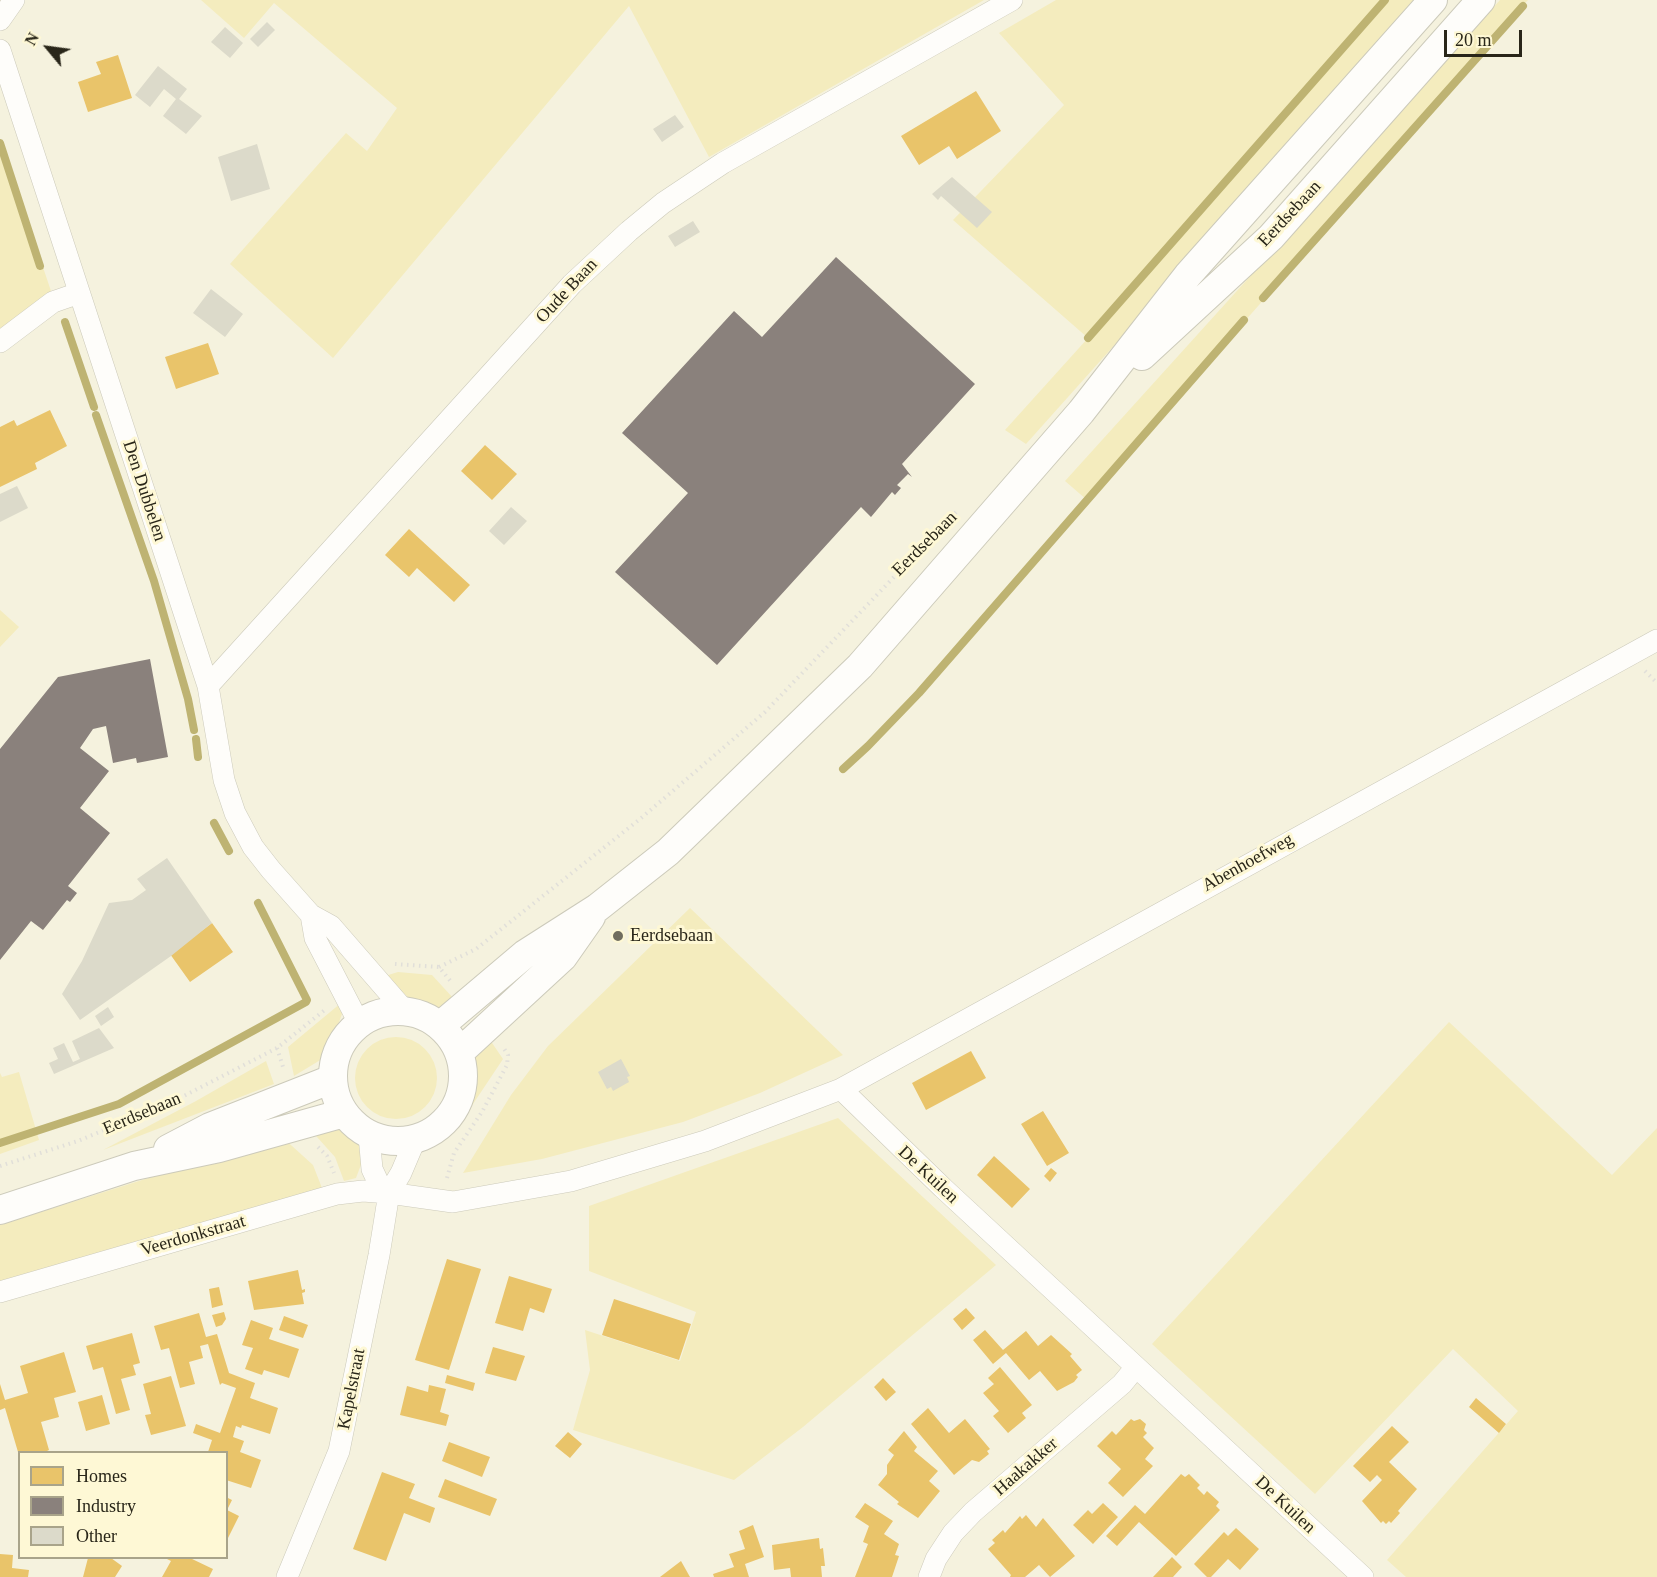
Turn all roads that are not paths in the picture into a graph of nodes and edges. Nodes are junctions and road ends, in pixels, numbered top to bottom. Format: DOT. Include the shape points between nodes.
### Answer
graph roads {
  1 [pos="14,0"];
  2 [pos="1012,0"];
  3 [pos="1433,0"];
  4 [pos="1481,0"];
  5 [pos="0,21"];
  6 [pos="0,50"];
  7 [pos="79,293"];
  8 [pos="0,342"];
  9 [pos="1081,412"];
  10 [pos="1657,639"];
  11 [pos="208,686"];
  12 [pos="597,908"];
  13 [pos="310,915"];
  14 [pos="404,1010"];
  15 [pos="359,1023"];
  16 [pos="441,1025"];
  17 [pos="460,1052"];
  18 [pos="332,1079"];
  19 [pos="841,1089"];
  20 [pos="344,1113"];
  21 [pos="369,1135"];
  22 [pos="415,1140"];
  23 [pos="134,1166"];
  24 [pos="388,1193"];
  25 [pos="0,1210"];
  26 [pos="0,1292"];
  27 [pos="1136,1367"];
  28 [pos="287,1577"];
  29 [pos="929,1577"];
  30 [pos="1363,1577"];
  1 -- 5 [label="street"];
  2 -- 11 [label="street, Oude Baan" via="723,163 629,231 572,284"];
  3 -- 9 [label="main road, Eerdsebaan" via="1188,275"];
  4 -- 9 [label="main road, Eerdsebaan" via="1271,237"];
  6 -- 7 [label="street, Den Dubbelen"];
  7 -- 8 [label="street" via="52,302"];
  7 -- 11 [label="street, Den Dubbelen"];
  9 -- 12 [label="main road, Eerdsebaan" via="860,666 668,852"];
  10 -- 19 [label="street, Abenhoefweg"];
  11 -- 13 [label="street, Den Dubbelen" via="224,780 241,827 263,860"];
  12 -- 16 [label="main road, Eerdsebaan" via="525,954"];
  12 -- 17 [label="main road, Eerdsebaan" via="563,957"];
  13 -- 14 [label="street, Den Dubbelen" via="331,926"];
  13 -- 15 [label="street, Den Dubbelen" via="315,938"];
  14 -- 15 [label="main road" via="381,1012"];
  14 -- 16 [label="main road"];
  15 -- 18 [label="main road" via="344,1039 335,1058"];
  16 -- 17 [label="main road"];
  17 -- 22 [label="main road" via="464,1074 461,1095 451,1115 435,1131"];
  18 -- 20 [label="main road"];
  18 -- 23 [label="main road" via="210,1127"];
  19 -- 24 [label="street" via="705,1141 571,1181 453,1202"];
  19 -- 27 [label="street, De Kuilen"];
  20 -- 21 [label="main road"];
  20 -- 23 [label="main road" via="219,1148"];
  21 -- 22 [label="main road" via="391,1141"];
  21 -- 24 [label="street" via="372,1169"];
  22 -- 24 [label="street, Kapelstraat"];
  23 -- 25 [label="main road"];
  24 -- 26 [label="street, Veerdonkstraat" via="337,1194"];
  24 -- 28 [label="street, Kapelstraat" via="339,1451"];
  27 -- 29 [label="street, Haakakker" via="1122,1384 973,1512 953,1533"];
  27 -- 30 [label="street, De Kuilen"];
}
